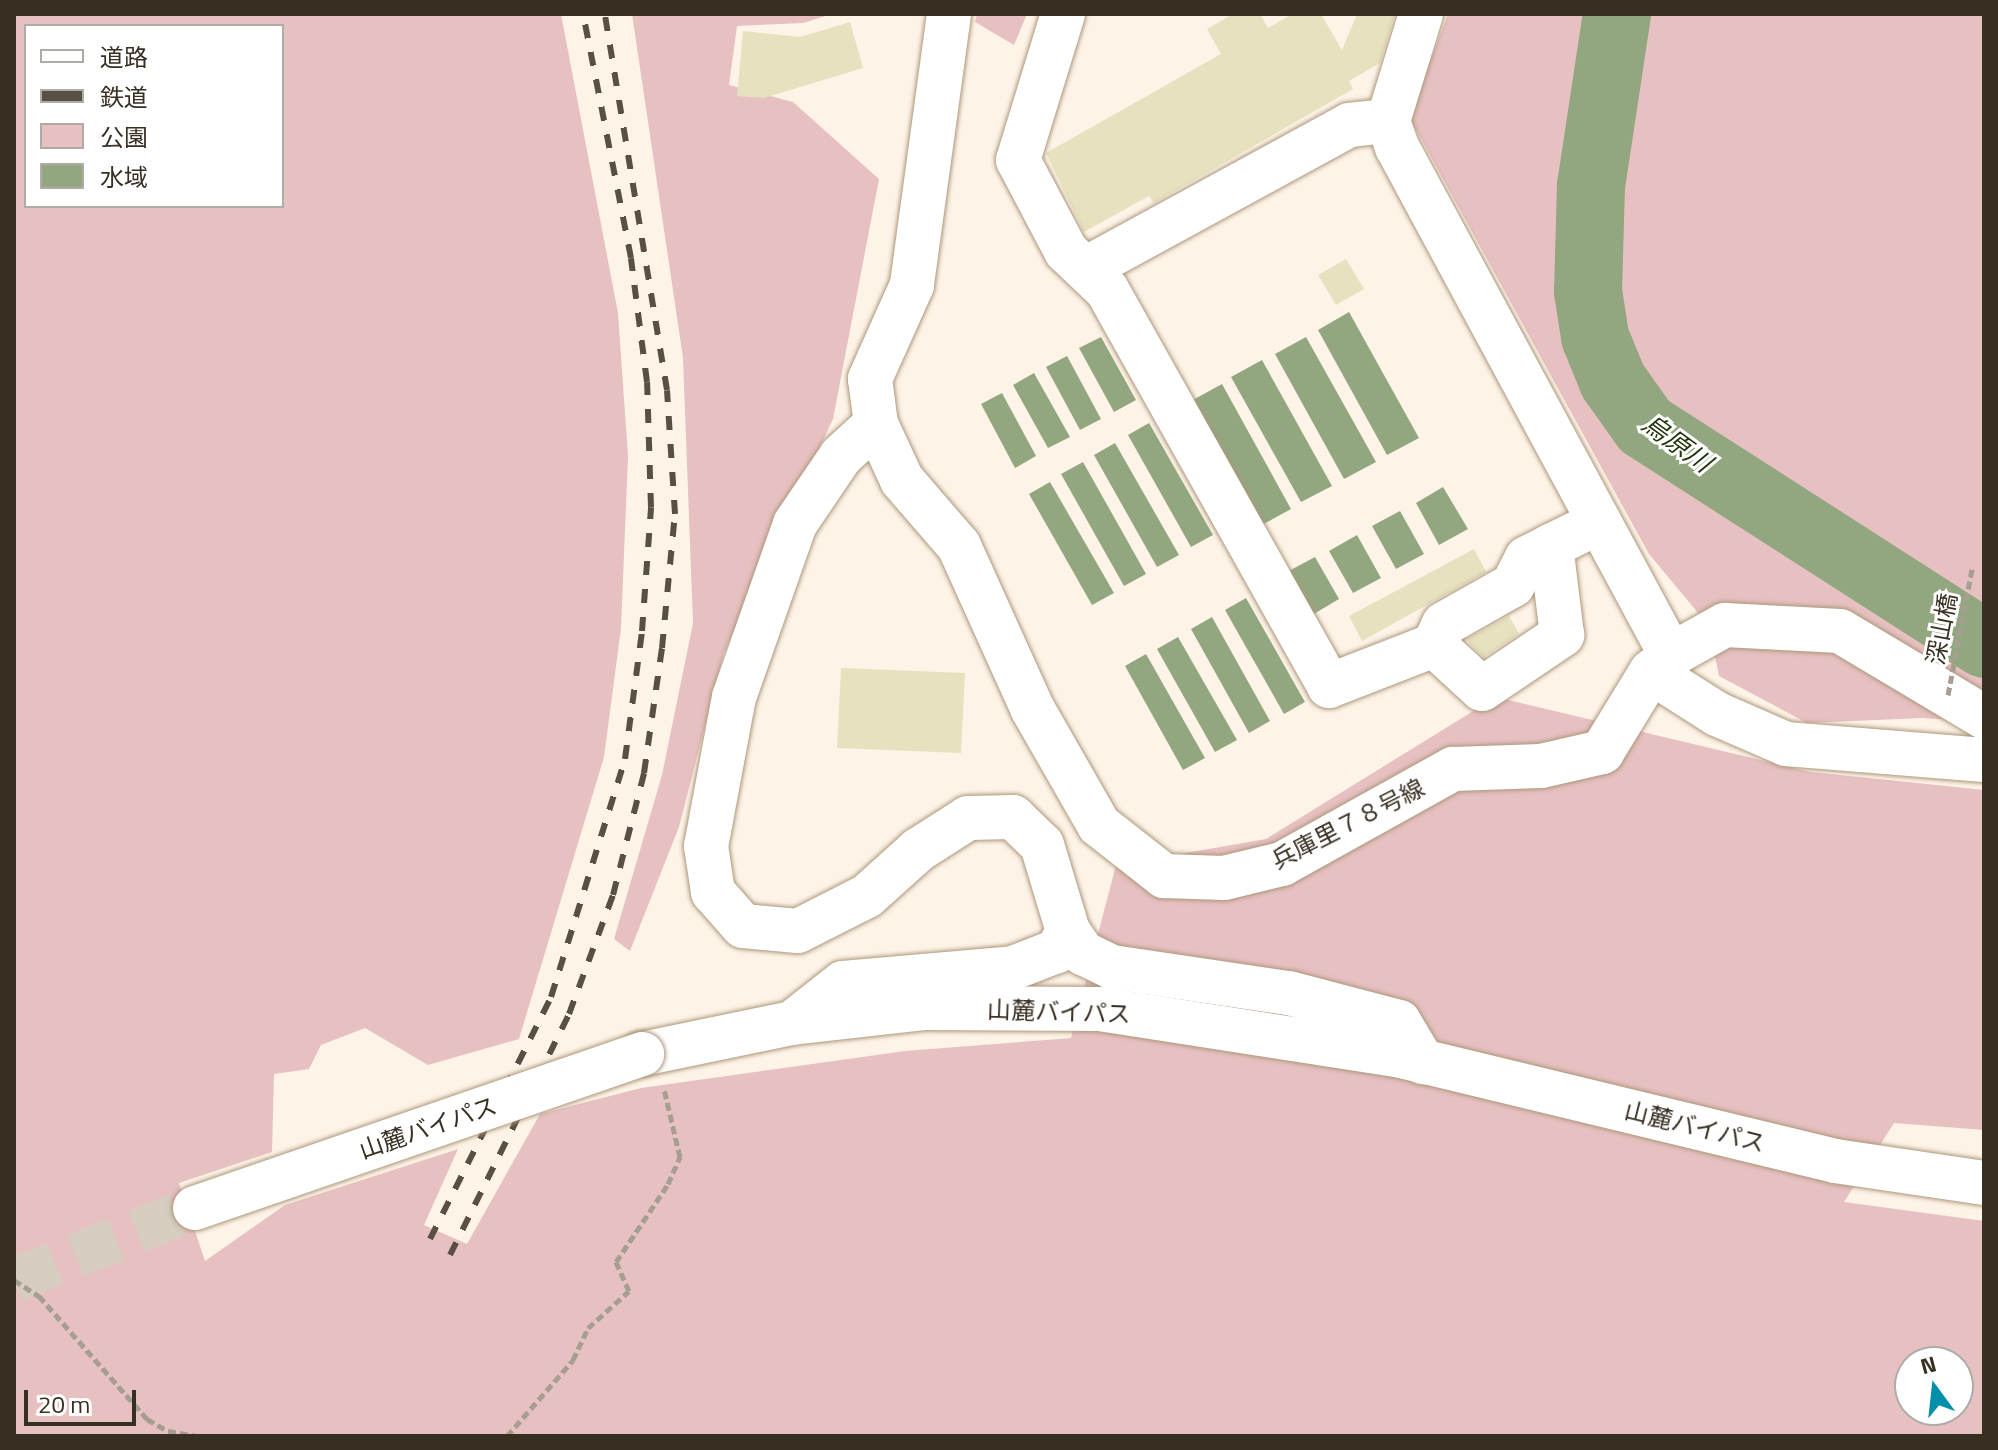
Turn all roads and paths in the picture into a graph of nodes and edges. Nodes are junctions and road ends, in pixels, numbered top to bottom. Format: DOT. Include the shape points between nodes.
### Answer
graph roads {
  1 [pos="949,14"];
  2 [pos="1063,14"];
  3 [pos="1421,14"];
  4 [pos="1388,121"];
  5 [pos="1089,267"];
  6 [pos="876,424"];
  7 [pos="1599,522"];
  8 [pos="1551,546"];
  9 [pos="1972,569"];
  10 [pos="1434,645"];
  11 [pos="1661,663"];
  12 [pos="1966,706"];
  13 [pos="1984,760"];
  14 [pos="1068,931"];
  15 [pos="792,1023"];
  16 [pos="1423,1062"];
  17 [pos="652,1067"];
  18 [pos="1984,1183"];
  19 [pos="195,1208"];
  20 [pos="14,1280"];
  21 [pos="197,1436"];
  22 [pos="507,1436"];
  1 -- 6 [label="street, 兵庫里７８号線" via="912,285 870,379"];
  2 -- 5 [label="street" via="1018,160 1066,251"];
  3 -- 4 [label="street"];
  4 -- 5 [label="street" via="1349,125"];
  4 -- 7 [label="street" via="1397,147"];
  5 -- 10 [label="street" via="1107,290 1329,686"];
  6 -- 11 [label="street, 兵庫里７８号線" via="902,480 959,546 1032,708 1099,825 1164,876 1224,878 1282,864 1453,769 1541,766 1602,752"];
  6 -- 14 [label="street" via="841,456 795,524 734,697 706,846 713,892 743,926 798,931 867,896 918,850 968,818 1013,817 1042,845"];
  7 -- 8 [label="street"];
  7 -- 11 [label="street"];
  8 -- 10 [label="street" via="1527,558 1513,585 1444,624"];
  8 -- 10 [label="street" via="1562,635 1482,689"];
  9 -- 12 [label="path, 深山橋, bridge"];
  11 -- 12 [label="street, 兵庫里７８号線" via="1725,625 1840,631"];
  11 -- 13 [label="street" via="1717,714 1786,744"];
  14 -- 15 [label="street" via="1057,951 1013,968 843,983"];
  14 -- 16 [label="street" via="1083,953 1112,967 1289,993 1399,1022"];
  15 -- 16 [label="street, 山麓バイパス" via="923,1008 1099,1009"];
  15 -- 17 [label="street, 山麓バイパス"];
  16 -- 18 [label="street, 山麓バイパス" via="1835,1161"];
  17 -- 19 [label="street, 山麓バイパス, bridge"];
  17 -- 22 [label="path" via="680,1157 616,1262 629,1291 588,1328 573,1360"];
  20 -- 21 [label="path" via="39,1296 147,1419 168,1431"];
}
